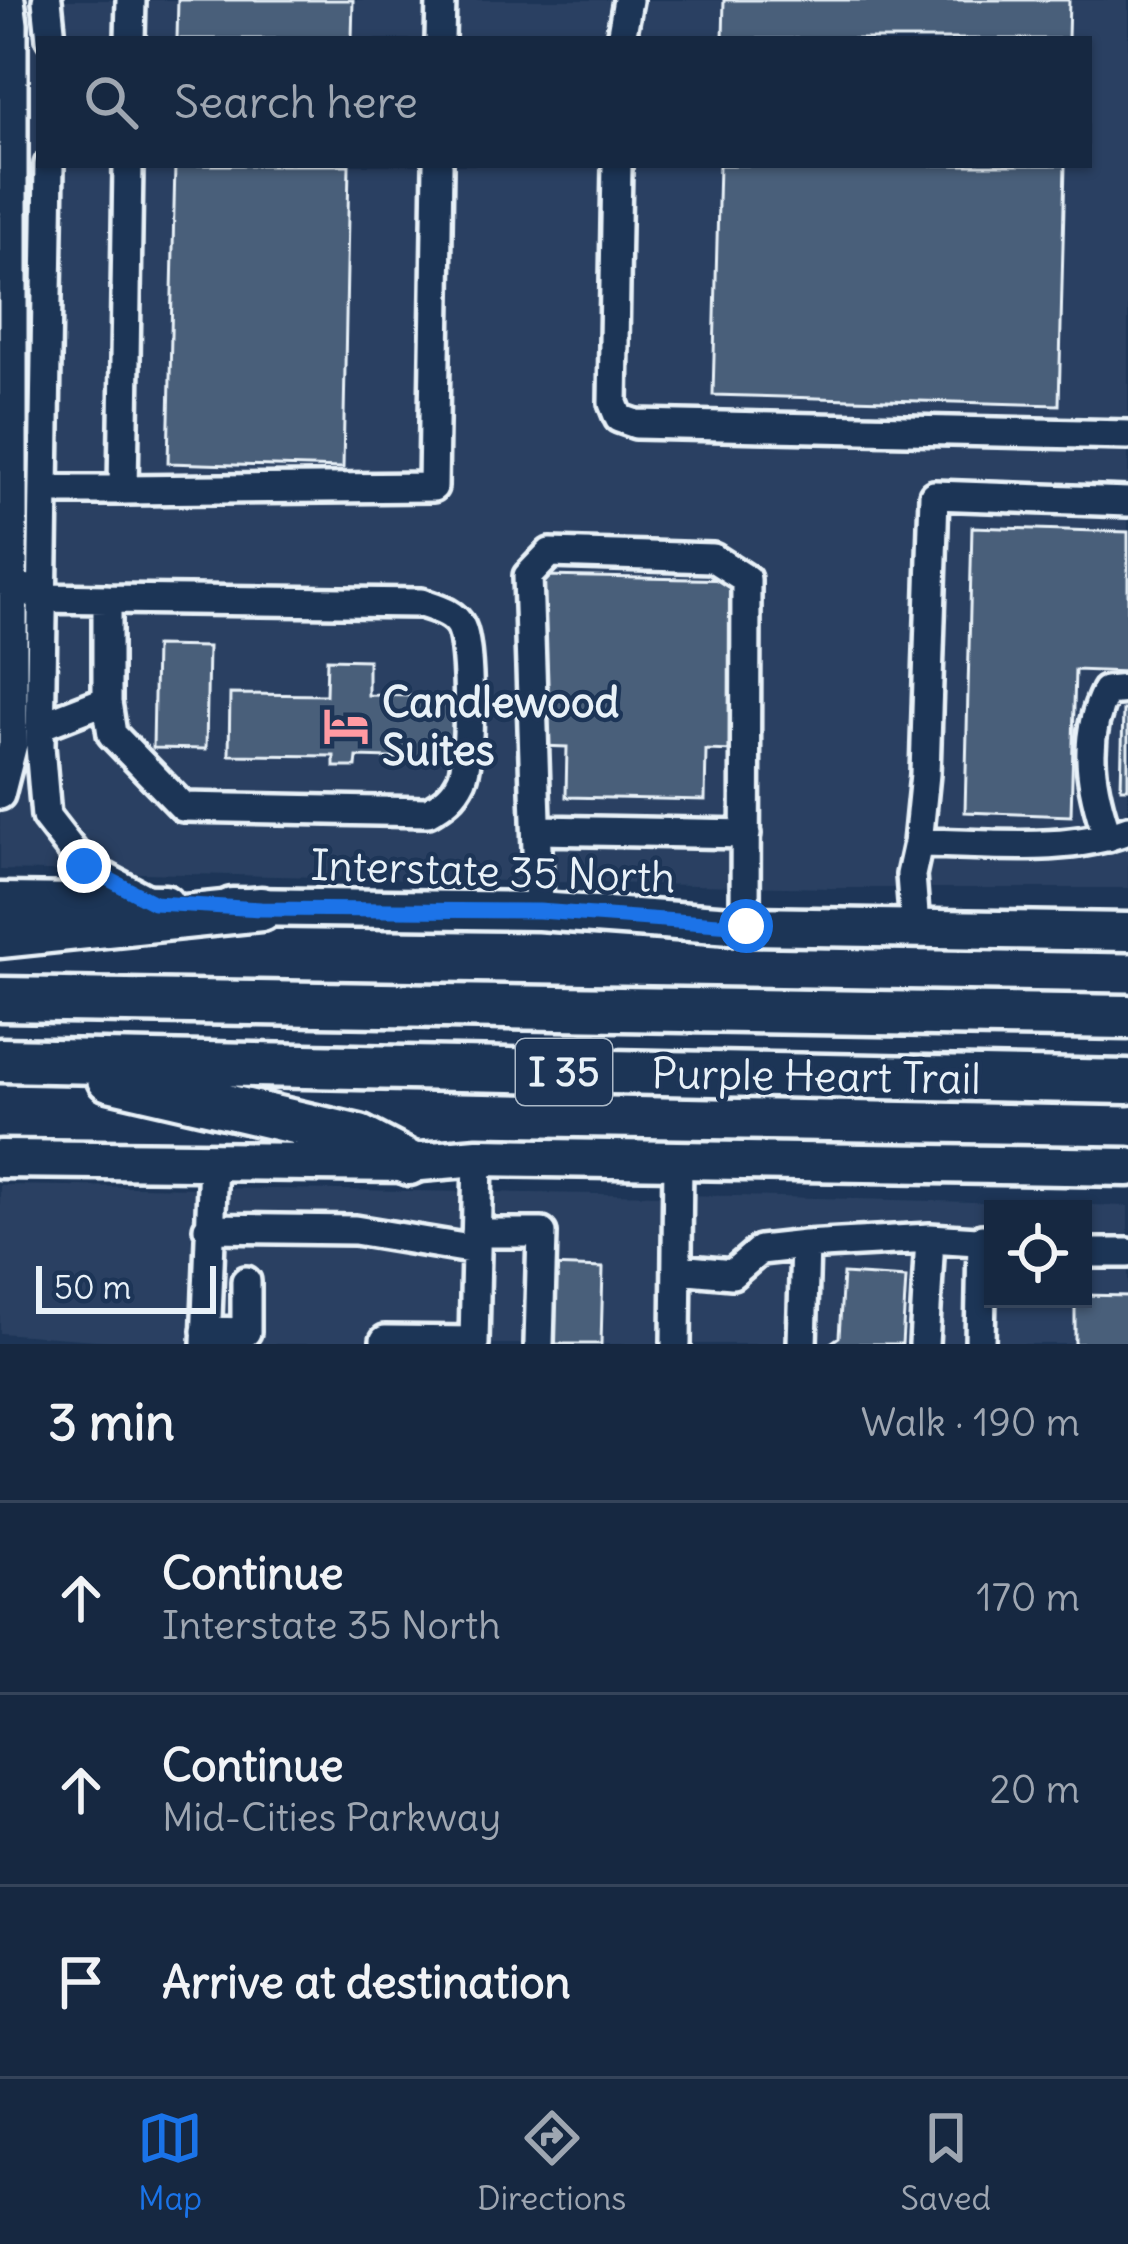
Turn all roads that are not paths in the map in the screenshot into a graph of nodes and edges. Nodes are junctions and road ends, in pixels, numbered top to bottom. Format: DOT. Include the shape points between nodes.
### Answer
graph roads {
  1 [pos="10,0"];
  2 [pos="47,0"];
  3 [pos="131,0"];
  4 [pos="441,0"];
  5 [pos="628,0"];
  6 [pos="50,36"];
  7 [pos="130,36"];
  8 [pos="440,36"];
  9 [pos="622,36"];
  10 [pos="49,168"];
  11 [pos="128,168"];
  12 [pos="438,168"];
  13 [pos="617,168"];
  14 [pos="1128,435"];
  15 [pos="6,486"];
  16 [pos="44,490"];
  17 [pos="123,490"];
  18 [pos="1128,502"];
  19 [pos="6,581"];
  20 [pos="42,598"];
  21 [pos="107,599"];
  22 [pos="1128,689"];
  23 [pos="106,700"];
  24 [pos="6,704"];
  25 [pos="40,726"];
  26 [pos="0,795"];
  27 [pos="539,830"];
  28 [pos="746,834"];
  29 [pos="1118,834"];
  30 [pos="918,843"];
  31 [pos="0,902"];
  32 [pos="154,903"];
  33 [pos="261,909"];
  34 [pos="539,911"];
  35 [pos="746,926"];
  36 [pos="915,927"];
  37 [pos="1128,932"];
  38 [pos="0,936"];
  39 [pos="0,999"];
  40 [pos="1128,1017"];
  41 [pos="19,1060"];
  42 [pos="1128,1082"];
  43 [pos="478,1157"];
  44 [pos="0,1159"];
  45 [pos="212,1160"];
  46 [pos="678,1161"];
  47 [pos="409,1162"];
  48 [pos="1128,1167"];
  49 [pos="208,1228"];
  50 [pos="930,1238"];
  51 [pos="476,1241"];
  52 [pos="984,1241"];
  53 [pos="805,1245"];
  54 [pos="1092,1253"];
  55 [pos="1128,1253"];
  56 [pos="678,1269"];
  57 [pos="246,1281"];
  58 [pos="984,1285"];
  59 [pos="206,1338"];
  60 [pos="385,1340"];
  61 [pos="474,1343"];
  62 [pos="539,1344"];
  63 [pos="676,1344"];
  64 [pos="802,1344"];
  65 [pos="924,1344"];
  66 [pos="980,1344"];
  1 -- 15 [label="street"];
  2 -- 6 [label="street"];
  3 -- 7 [label="street"];
  4 -- 8 [label="street"];
  5 -- 9 [label="street"];
  10 -- 16 [label="street"];
  11 -- 17 [label="street"];
  12 -- 17 [label="street" via="433,487"];
  13 -- 14 [label="street" via="619,418"];
  15 -- 19 [label="street"];
  16 -- 17 [label="street"];
  16 -- 20 [label="street"];
  18 -- 30 [label="street" via="934,495"];
  19 -- 20 [label="street"];
  19 -- 24 [label="street"];
  20 -- 21 [label="street"];
  20 -- 25 [label="street"];
  21 -- 23 [label="street"];
  21 -- 23 [label="street" via="421,603 446,611 461,627 468,761 449,800 428,812 183,808 112,734"];
  22 -- 29 [label="street" via="1106,691 1090,748 1093,794"];
  23 -- 25 [label="street"];
  24 -- 26 [label="street" via="13,744"];
  25 -- 32 [label="street" via="46,818 84,866"];
  27 -- 28 [label="street"];
  27 -- 28 [label="street" via="528,576 550,553 713,558 746,579"];
  27 -- 34 [label="street"];
  28 -- 35 [label="street"];
  29 -- 30 [label="street"];
  30 -- 36 [label="street"];
  31 -- 32 [label="main road, Interstate 35 North"];
  32 -- 33 [label="main road, Interstate 35 North"];
  33 -- 34 [label="main road, Interstate 35 North"];
  33 -- 38 [label="highway"];
  34 -- 35 [label="main road, Interstate 35 North"];
  35 -- 36 [label="main road, Interstate 35 North"];
  36 -- 37 [label="main road, Interstate 35 North"];
  39 -- 40 [label="highway, Purple Heart Trail / I 35"];
  41 -- 42 [label="highway, Purple Heart Trail / I 35"];
  41 -- 47 [label="highway" via="359,1137"];
  43 -- 46 [label="main road"];
  43 -- 47 [label="main road"];
  43 -- 51 [label="street"];
  44 -- 45 [label="main road"];
  45 -- 47 [label="main road"];
  45 -- 49 [label="street"];
  46 -- 48 [label="main road"];
  46 -- 56 [label="street"];
  49 -- 51 [label="street"];
  49 -- 59 [label="street"];
  50 -- 52 [label="street"];
  50 -- 53 [label="street"];
  50 -- 65 [label="street"];
  51 -- 61 [label="street"];
  51 -- 62 [label="street" via="542,1233"];
  53 -- 56 [label="street" via="760,1250 732,1274"];
  53 -- 64 [label="street"];
  54 -- 55 [label="street"];
  56 -- 63 [label="street"];
  57 -- 59 [label="street" via="246,1332"];
  58 -- 66 [label="street"];
  60 -- 61 [label="street"];
}
